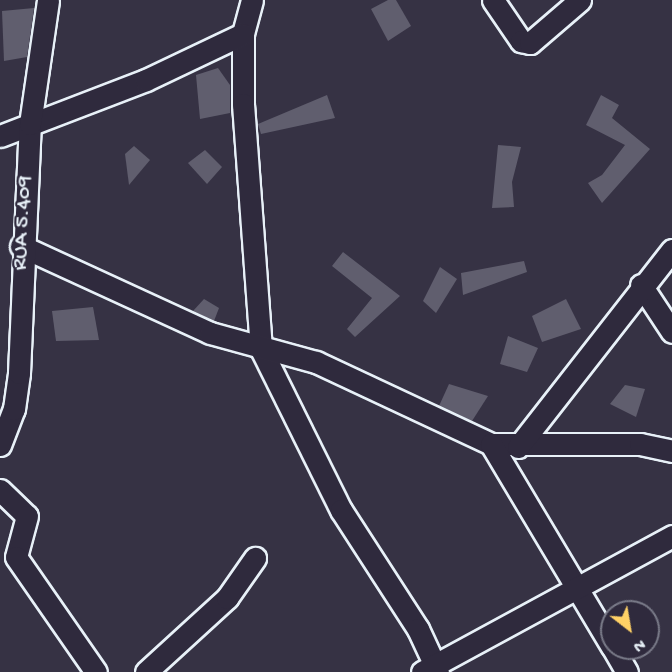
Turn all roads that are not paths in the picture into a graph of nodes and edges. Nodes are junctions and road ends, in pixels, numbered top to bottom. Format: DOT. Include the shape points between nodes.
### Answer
graph roads {
  1 [pos="48,0"];
  2 [pos="252,0"];
  3 [pos="493,0"];
  4 [pos="580,0"];
  5 [pos="243,33"];
  6 [pos="30,124"];
  7 [pos="0,136"];
  8 [pos="21,246"];
  9 [pos="672,250"];
  10 [pos="641,285"];
  11 [pos="672,332"];
  12 [pos="261,349"];
  13 [pos="491,444"];
  14 [pos="0,445"];
  15 [pos="518,447"];
  16 [pos="672,452"];
  17 [pos="0,490"];
  18 [pos="671,539"];
  19 [pos="255,558"];
  20 [pos="577,588"];
  21 [pos="600,627"];
  22 [pos="432,669"];
  23 [pos="96,672"];
  24 [pos="146,672"];
  1 -- 6 [label="street, RUA 5.409"];
  2 -- 5 [label="street"];
  3 -- 4 [label="street" via="521,41 530,43"];
  5 -- 6 [label="street" via="146,80"];
  5 -- 12 [label="street"];
  6 -- 7 [label="street"];
  6 -- 8 [label="street, RUA 5.409"];
  8 -- 12 [label="street" via="124,296"];
  8 -- 14 [label="street, RUA 5.409" via="19,373 14,409"];
  9 -- 10 [label="street"];
  10 -- 11 [label="street"];
  10 -- 15 [label="street"];
  12 -- 13 [label="street" via="316,362"];
  12 -- 22 [label="street" via="341,510"];
  13 -- 15 [label="street"];
  13 -- 20 [label="street"];
  15 -- 16 [label="street" via="640,444"];
  17 -- 23 [label="street" via="27,516 16,557"];
  18 -- 20 [label="street"];
  19 -- 24 [label="street" via="227,598"];
  20 -- 21 [label="street"];
  20 -- 22 [label="street"];
}
